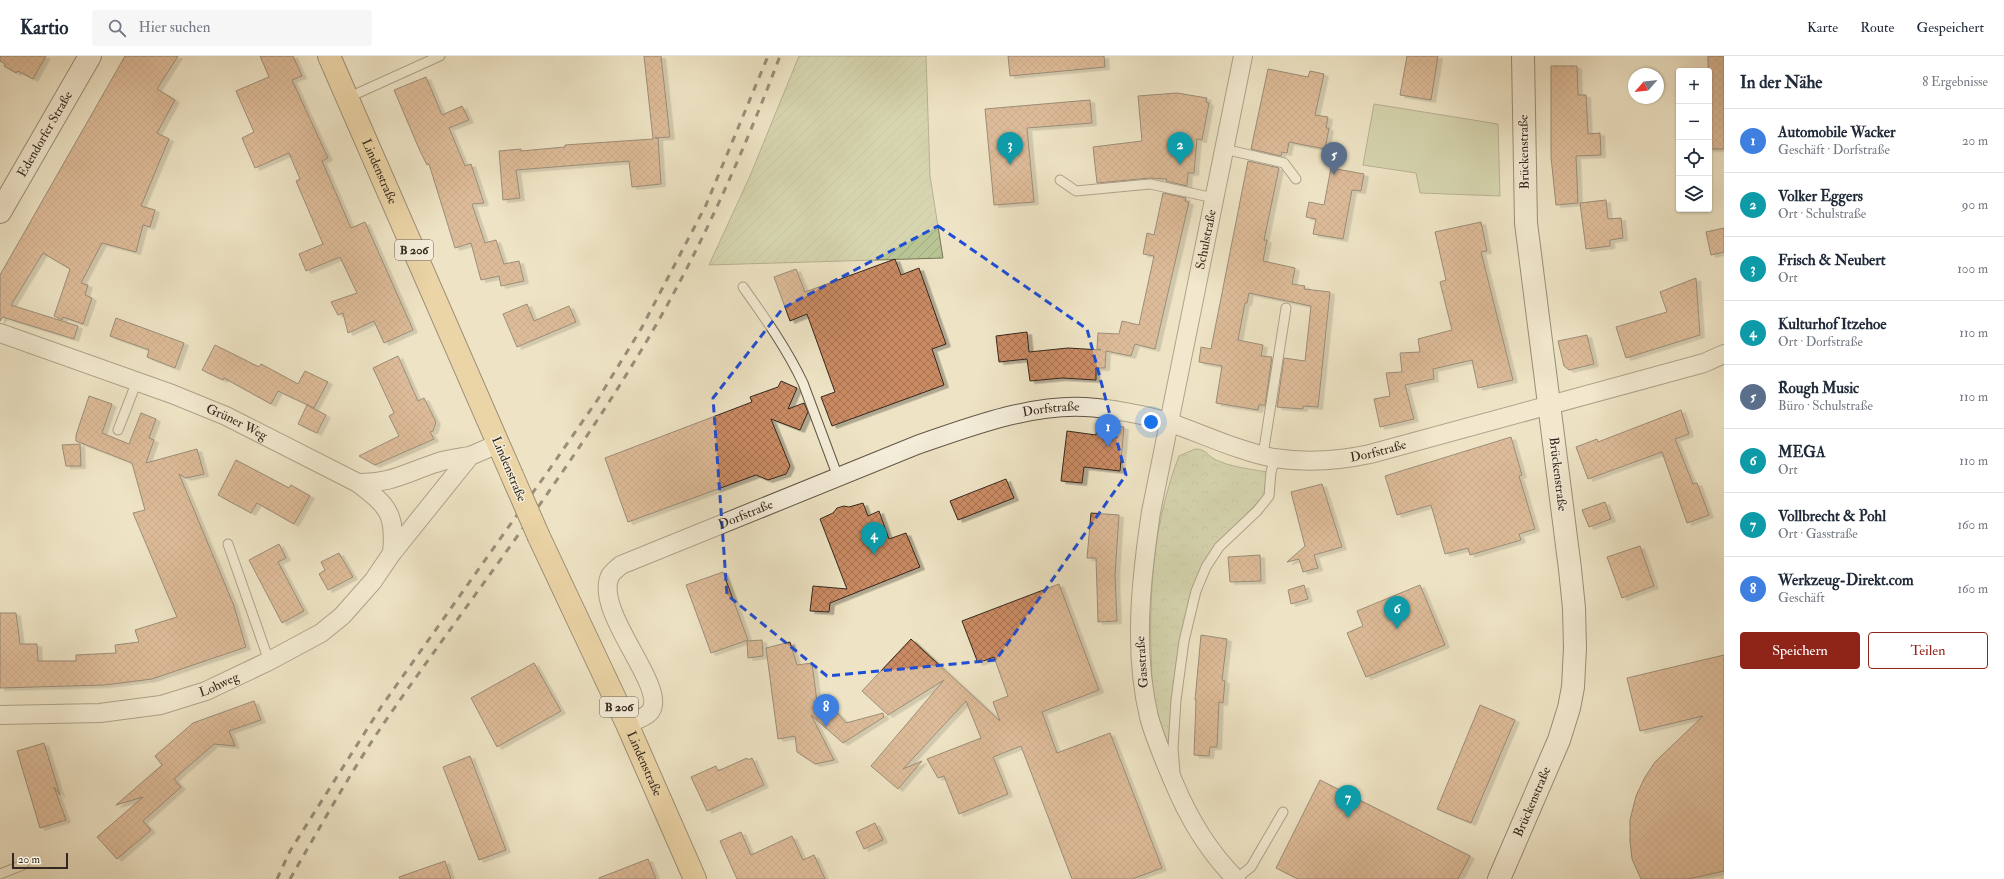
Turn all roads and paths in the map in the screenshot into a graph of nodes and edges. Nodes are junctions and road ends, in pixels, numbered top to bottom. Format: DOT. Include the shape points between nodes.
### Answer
graph roads {
  1 [pos="90,56"];
  2 [pos="329,56"];
  3 [pos="440,56"];
  4 [pos="1243,56"];
  5 [pos="1523,56"];
  6 [pos="347,98"];
  7 [pos="1224,149"];
  8 [pos="1296,179"];
  9 [pos="1060,180"];
  10 [pos="1214,198"];
  11 [pos="0,212"];
  12 [pos="743,287"];
  13 [pos="1286,308"];
  14 [pos="0,333"];
  15 [pos="1724,354"];
  16 [pos="137,381"];
  17 [pos="1549,406"];
  18 [pos="1169,422"];
  19 [pos="118,430"];
  20 [pos="498,444"];
  21 [pos="470,456"];
  22 [pos="1269,457"];
  23 [pos="838,477"];
  24 [pos="358,483"];
  25 [pos="228,544"];
  26 [pos="392,553"];
  27 [pos="269,661"];
  28 [pos="0,715"];
  29 [pos="627,724"];
  30 [pos="1177,789"];
  31 [pos="1283,812"];
  32 [pos="24,865"];
  33 [pos="0,874"];
  34 [pos="695,879"];
  35 [pos="1236,879"];
  36 [pos="1499,879"];
  1 -- 11 [label="street, Edendorfer Straße"];
  2 -- 6 [label="main road, Lindenstraße / B 206"];
  3 -- 6 [label="lane"];
  4 -- 7 [label="street, Schulstraße"];
  5 -- 17 [label="street, Brückenstraße" via="1526,223"];
  6 -- 20 [label="main road, Lindenstraße / B 206"];
  7 -- 8 [label="lane" via="1284,163"];
  7 -- 10 [label="street, Schulstraße"];
  9 -- 10 [label="lane" via="1076,191 1150,184"];
  10 -- 18 [label="street, Schulstraße"];
  12 -- 23 [label="lane" via="772,328 803,383"];
  13 -- 22 [label="lane"];
  14 -- 16 [label="street, Grüner Weg"];
  15 -- 17 [label="street, Dorfstraße" via="1704,363"];
  16 -- 19 [label="lane"];
  16 -- 24 [label="street, Grüner Weg" via="226,416"];
  17 -- 22 [label="street, Dorfstraße" via="1358,457 1325,461"];
  17 -- 36 [label="street, Brückenstraße" via="1574,608 1573,687 1559,740"];
  18 -- 22 [label="street, Dorfstraße"];
  18 -- 23 [label="street, Dorfstraße" via="1086,407 1037,411 966,428"];
  18 -- 30 [label="street, Gasstraße" via="1145,554 1140,628 1141,664 1150,719"];
  20 -- 21 [label="street, Lohweg"];
  20 -- 29 [label="main road, Lindenstraße / B 206, bridge"];
  21 -- 24 [label="street, Grüner Weg" via="435,463 382,483"];
  21 -- 26 [label="street, Lohweg"];
  22 -- 30 [label="lane" via="1269,496 1219,547 1206,567 1196,591 1184,641 1176,700 1173,748"];
  23 -- 29 [label="street, Dorfstraße" via="621,565 611,574 608,583 610,604 651,686 653,698 653,706 649,712"];
  24 -- 26 [label="street" via="377,497 389,512 394,530"];
  25 -- 27 [label="lane"];
  26 -- 27 [label="street, Lohweg" via="368,587 333,624"];
  27 -- 28 [label="street, Lohweg" via="206,690 161,705 100,713"];
  29 -- 34 [label="main road, Lindenstraße / B 206"];
  30 -- 35 [label="street, Gasstraße" via="1184,807 1204,841"];
  31 -- 35 [label="lane" via="1251,867"];
  32 -- 33 [label="lane"];
}
